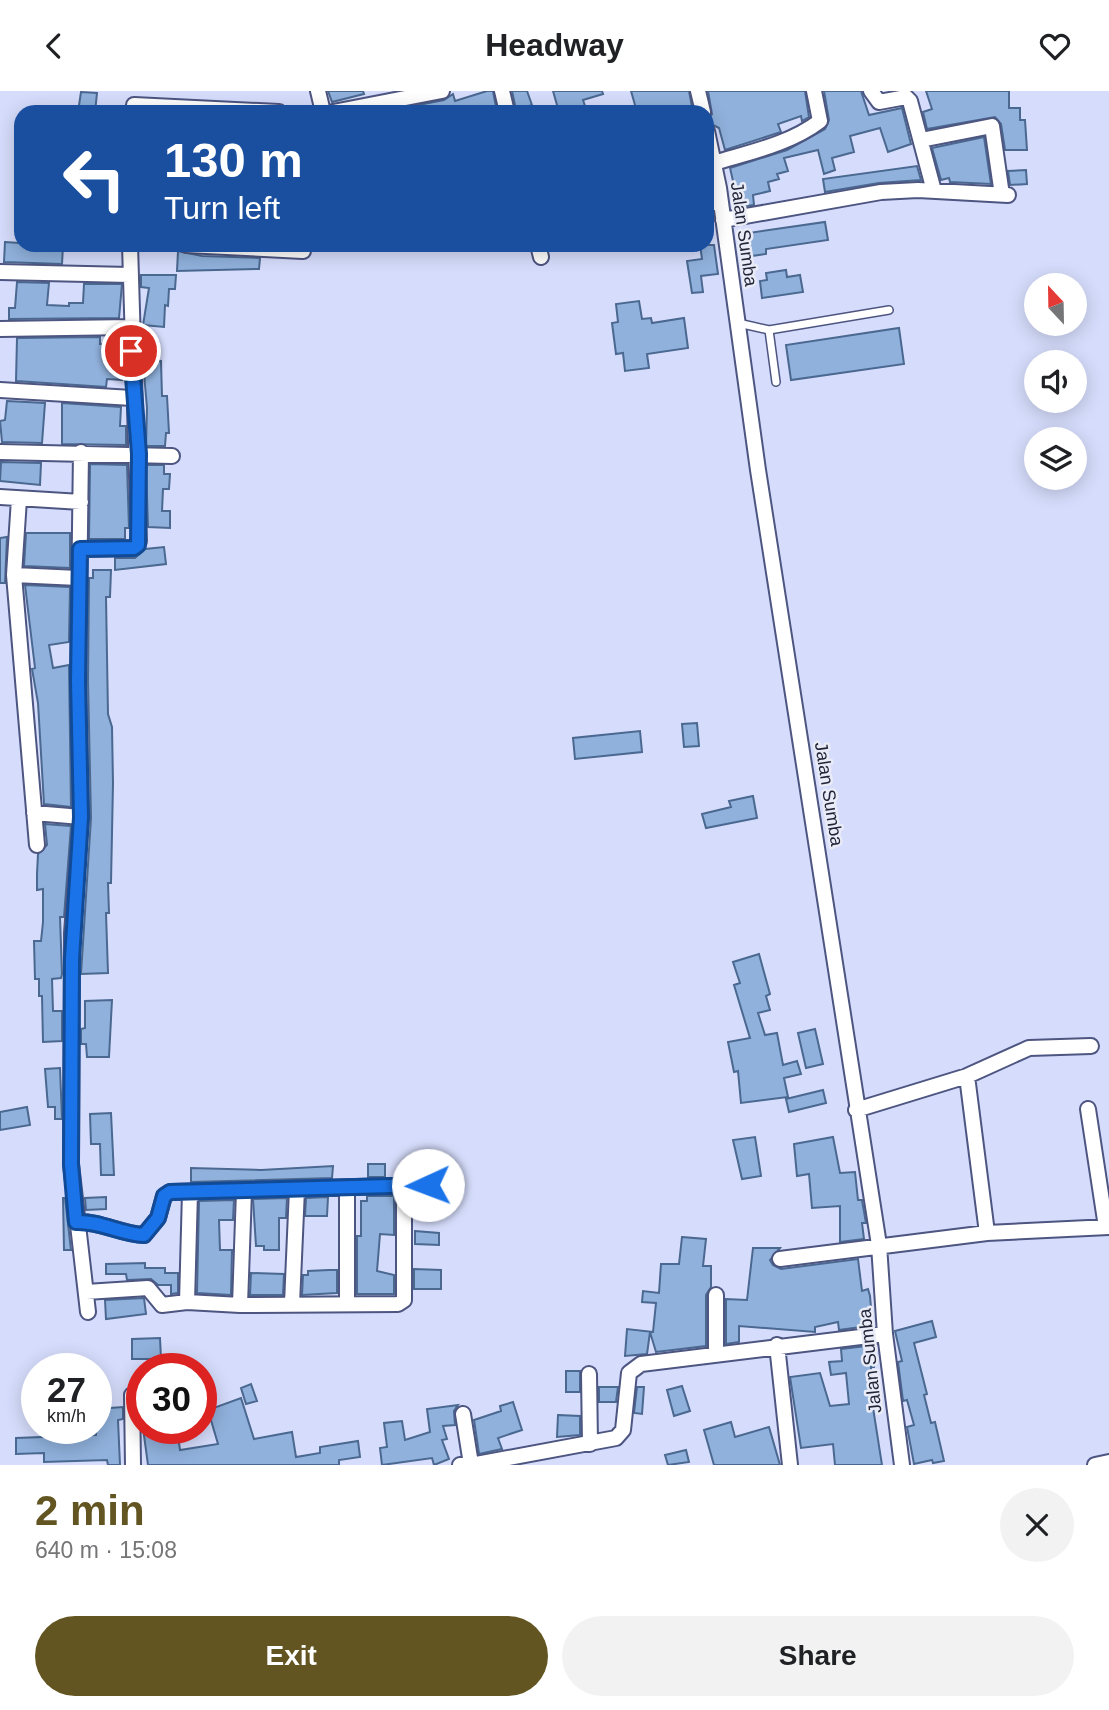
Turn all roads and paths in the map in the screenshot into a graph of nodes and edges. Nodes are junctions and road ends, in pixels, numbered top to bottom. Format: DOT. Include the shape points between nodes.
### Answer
graph roads {
  1 [pos="442,91"];
  2 [pos="814,91"];
  3 [pos="872,91"];
  4 [pos="369,105"];
  5 [pos="921,140"];
  6 [pos="714,163"];
  7 [pos="934,191"];
  8 [pos="714,206"];
  9 [pos="723,220"];
  10 [pos="130,252"];
  11 [pos="0,272"];
  12 [pos="130,275"];
  13 [pos="889,310"];
  14 [pos="738,323"];
  15 [pos="131,327"];
  16 [pos="0,329"];
  17 [pos="769,330"];
  18 [pos="776,382"];
  19 [pos="0,390"];
  20 [pos="132,398"];
  21 [pos="0,451"];
  22 [pos="81,452"];
  23 [pos="139,454"];
  24 [pos="172,456"];
  25 [pos="0,497"];
  26 [pos="19,499"];
  27 [pos="81,502"];
  28 [pos="80,549"];
  29 [pos="78,578"];
  30 [pos="15,583"];
  31 [pos="0,591"];
  32 [pos="34,813"];
  33 [pos="81,817"];
  34 [pos="37,845"];
  35 [pos="1091,1046"];
  36 [pos="967,1076"];
  37 [pos="1088,1109"];
  38 [pos="856,1110"];
  39 [pos="404,1185"];
  40 [pos="428,1185"];
  41 [pos="347,1187"];
  42 [pos="297,1189"];
  43 [pos="244,1191"];
  44 [pos="190,1192"];
  45 [pos="76,1222"];
  46 [pos="1107,1227"];
  47 [pos="987,1233"];
  48 [pos="879,1245"];
  49 [pos="780,1259"];
  50 [pos="86,1292"];
  51 [pos="716,1295"];
  52 [pos="187,1302"];
  53 [pos="292,1304"];
  54 [pos="347,1304"];
  55 [pos="240,1305"];
  56 [pos="88,1312"];
  57 [pos="885,1334"];
  58 [pos="777,1345"];
  59 [pos="716,1355"];
  60 [pos="589,1374"];
  61 [pos="463,1414"];
  62 [pos="133,1444"];
  63 [pos="590,1444"];
  64 [pos="1109,1462"];
  65 [pos="133,1465"];
  66 [pos="468,1465"];
  67 [pos="790,1465"];
  68 [pos="902,1465"];
  69 [pos="1095,1465"];
  1 -- 4 [label="street"];
  2 -- 6 [label="street" via="821,115 811,128"];
  3 -- 5 [label="street" via="879,102 906,97"];
  5 -- 7 [label="street"];
  5 -- 7 [label="street" via="992,126 1005,195"];
  6 -- 8 [label="street, Jalan Sumba"];
  7 -- 9 [label="street" via="881,191"];
  8 -- 9 [label="street, Jalan Sumba"];
  9 -- 14 [label="street, Jalan Sumba"];
  10 -- 12 [label="street"];
  11 -- 12 [label="street"];
  12 -- 15 [label="street"];
  13 -- 17 [label="lane"];
  14 -- 17 [label="lane"];
  14 -- 38 [label="street, Jalan Sumba"];
  15 -- 16 [label="street"];
  15 -- 20 [label="street"];
  17 -- 18 [label="lane"];
  19 -- 20 [label="street"];
  20 -- 23 [label="street"];
  21 -- 22 [label="street"];
  22 -- 23 [label="street"];
  22 -- 27 [label="street"];
  23 -- 24 [label="street"];
  23 -- 28 [label="street" via="138,545"];
  25 -- 26 [label="street"];
  26 -- 27 [label="street"];
  26 -- 30 [label="street"];
  27 -- 28 [label="street"];
  28 -- 29 [label="street"];
  29 -- 30 [label="street"];
  29 -- 33 [label="street"];
  30 -- 31 [label="street"];
  30 -- 32 [label="street"];
  32 -- 33 [label="street"];
  32 -- 34 [label="street"];
  33 -- 45 [label="street" via="72,933 71,1164"];
  35 -- 36 [label="street" via="1029,1048"];
  36 -- 38 [label="street"];
  36 -- 47 [label="street"];
  37 -- 46 [label="street"];
  38 -- 48 [label="street, Jalan Sumba"];
  39 -- 40 [label="street"];
  39 -- 41 [label="street"];
  39 -- 54 [label="street" via="404,1300 398,1304"];
  41 -- 42 [label="street"];
  41 -- 54 [label="street"];
  42 -- 43 [label="street"];
  42 -- 53 [label="street"];
  43 -- 44 [label="street"];
  43 -- 55 [label="street"];
  44 -- 45 [label="street" via="164,1196 158,1218 144,1235 97,1221"];
  44 -- 52 [label="street"];
  45 -- 50 [label="street"];
  46 -- 47 [label="street"];
  47 -- 48 [label="street"];
  48 -- 49 [label="street"];
  48 -- 57 [label="street, Jalan Sumba"];
  50 -- 52 [label="street" via="148,1288 158,1304"];
  50 -- 56 [label="street"];
  51 -- 59 [label="street"];
  52 -- 55 [label="street"];
  53 -- 54 [label="street"];
  53 -- 55 [label="street"];
  57 -- 58 [label="street"];
  57 -- 68 [label="street, Jalan Sumba"];
  58 -- 59 [label="street"];
  58 -- 67 [label="street"];
  59 -- 63 [label="street" via="634,1368 625,1390 623,1430 617,1438"];
  60 -- 63 [label="street"];
  61 -- 66 [label="street"];
  62 -- 65 [label="street"];
  63 -- 66 [label="street"];
  64 -- 69 [label="street"];
}
